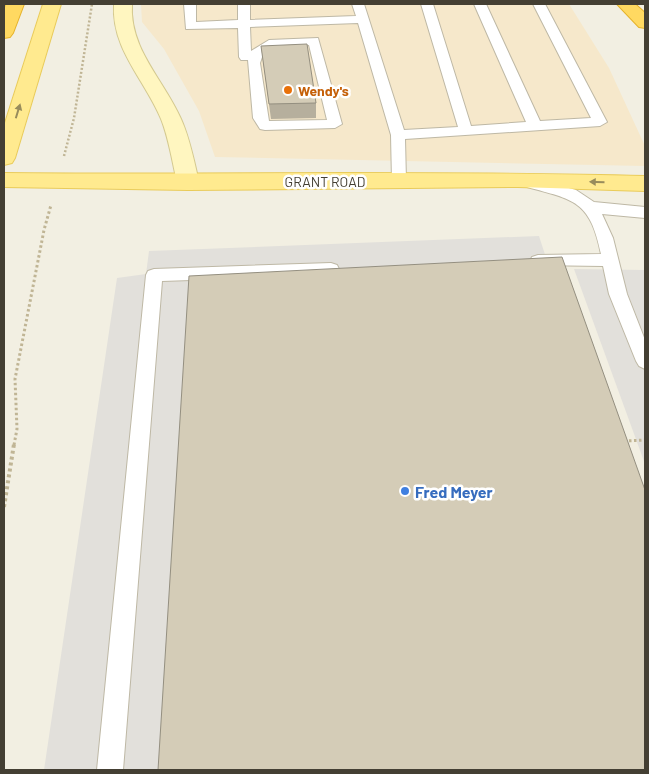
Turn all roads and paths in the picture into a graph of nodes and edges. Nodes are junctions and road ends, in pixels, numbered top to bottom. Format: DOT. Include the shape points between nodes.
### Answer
graph roads {
  1 [pos="15,4"];
  2 [pos="52,4"];
  3 [pos="92,4"];
  4 [pos="123,4"];
  5 [pos="190,4"];
  6 [pos="244,4"];
  7 [pos="358,4"];
  8 [pos="427,4"];
  9 [pos="480,4"];
  10 [pos="539,4"];
  11 [pos="626,4"];
  12 [pos="362,19"];
  13 [pos="645,23"];
  14 [pos="245,24"];
  15 [pos="4,33"];
  16 [pos="314,41"];
  17 [pos="245,56"];
  18 [pos="535,126"];
  19 [pos="466,131"];
  20 [pos="398,135"];
  21 [pos="66,149"];
  22 [pos="4,158"];
  23 [pos="4,180"];
  24 [pos="518,180"];
  25 [pos="399,181"];
  26 [pos="188,182"];
  27 [pos="645,184"];
  28 [pos="590,207"];
  29 [pos="645,212"];
  30 [pos="46,224"];
  31 [pos="610,260"];
  32 [pos="516,262"];
  33 [pos="350,268"];
  34 [pos="645,361"];
  35 [pos="645,440"];
  36 [pos="620,441"];
  37 [pos="4,507"];
  38 [pos="110,770"];
  1 -- 15 [label="highway"];
  22 -- 2 [label="main road, one-way"];
  3 -- 21 [label="path"];
  4 -- 26 [label="street" via="124,29 171,118"];
  5 -- 14 [label="lane" via="190,26"];
  6 -- 14 [label="lane"];
  7 -- 12 [label="lane"];
  8 -- 19 [label="lane"];
  9 -- 18 [label="lane"];
  10 -- 18 [label="lane" via="600,122"];
  11 -- 13 [label="highway"];
  12 -- 14 [label="lane"];
  12 -- 20 [label="lane"];
  14 -- 17 [label="lane"];
  16 -- 16 [label="lane" via="269,44 257,52 254,63 260,118 265,126 335,124"];
  18 -- 19 [label="lane"];
  19 -- 20 [label="lane"];
  20 -- 25 [label="lane"];
  23 -- 26 [label="main road, GRANT ROAD"];
  24 -- 25 [label="main road, GRANT ROAD"];
  27 -- 24 [label="main road, GRANT ROAD, one-way"];
  24 -- 28 [label="lane" via="552,187 575,196"];
  25 -- 26 [label="main road, GRANT ROAD"];
  28 -- 29 [label="lane"];
  28 -- 31 [label="lane" via="602,230"];
  30 -- 37 [label="path" via="15,379 18,429"];
  31 -- 32 [label="lane"];
  31 -- 34 [label="lane" via="618,294"];
  33 -- 38 [label="lane" via="154,275"];
  35 -- 36 [label="path"];
}
